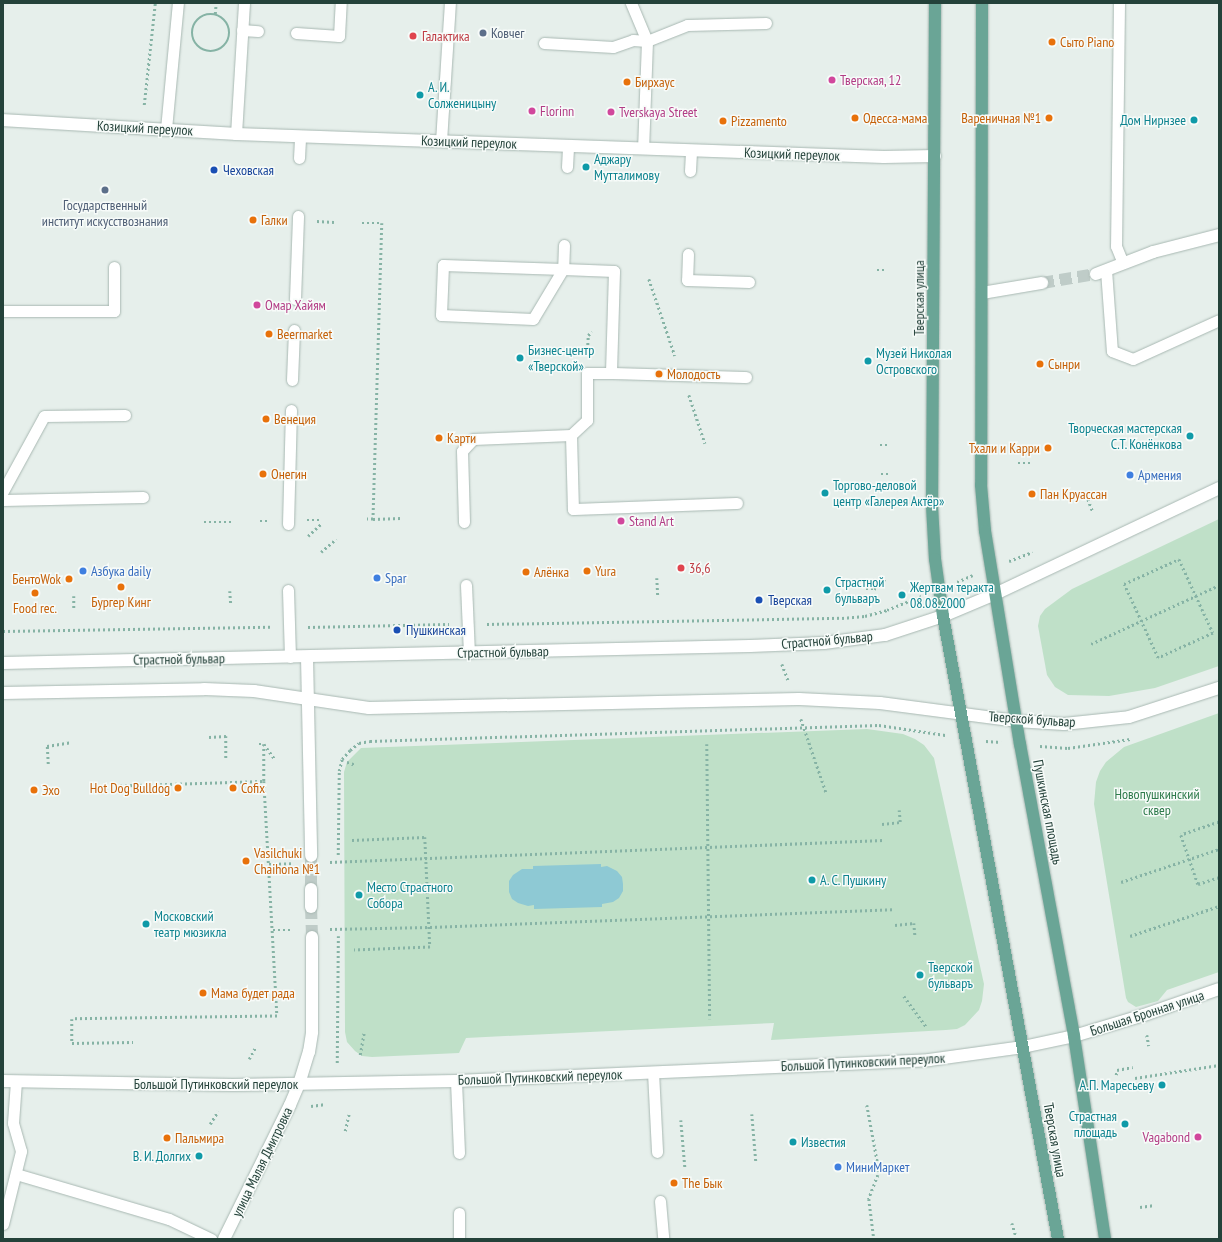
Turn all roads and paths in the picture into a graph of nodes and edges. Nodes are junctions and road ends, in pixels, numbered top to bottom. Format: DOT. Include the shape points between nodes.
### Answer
graph roads {
  1 [pos="155,3"];
  2 [pos="178,3"];
  3 [pos="216,3"];
  4 [pos="244,3"];
  5 [pos="341,3"];
  6 [pos="450,3"];
  7 [pos="631,3"];
  8 [pos="935,3"];
  9 [pos="982,3"];
  10 [pos="1120,3"];
  11 [pos="215,14"];
  12 [pos="766,23"];
  13 [pos="242,30"];
  14 [pos="258,31"];
  15 [pos="296,33"];
  16 [pos="647,41"];
  17 [pos="544,43"];
  18 [pos="144,105"];
  19 [pos="3,120"];
  20 [pos="166,129"];
  21 [pos="236,134"];
  22 [pos="300,136"];
  23 [pos="441,141"];
  24 [pos="568,146"];
  25 [pos="643,148"];
  26 [pos="691,150"];
  27 [pos="935,156"];
  28 [pos="299,158"];
  29 [pos="567,167"];
  30 [pos="690,171"];
  31 [pos="298,216"];
  32 [pos="362,223"];
  33 [pos="1219,235"];
  34 [pos="564,244"];
  35 [pos="688,254"];
  36 [pos="1123,263"];
  37 [pos="114,267"];
  38 [pos="563,269"];
  39 [pos="877,270"];
  40 [pos="884,270"];
  41 [pos="1101,272"];
  42 [pos="749,282"];
  43 [pos="1042,283"];
  44 [pos="982,293"];
  45 [pos="295,299"];
  46 [pos="3,311"];
  47 [pos="1219,320"];
  48 [pos="294,330"];
  49 [pos="611,373"];
  50 [pos="746,377"];
  51 [pos="292,380"];
  52 [pos="291,410"];
  53 [pos="125,415"];
  54 [pos="571,435"];
  55 [pos="880,445"];
  56 [pos="889,446"];
  57 [pos="1018,463"];
  58 [pos="1031,463"];
  59 [pos="881,474"];
  60 [pos="888,474"];
  61 [pos="1219,488"];
  62 [pos="3,491"];
  63 [pos="143,497"];
  64 [pos="1088,499"];
  65 [pos="3,500"];
  66 [pos="737,503"];
  67 [pos="1093,512"];
  68 [pos="401,518"];
  69 [pos="367,519"];
  70 [pos="373,519"];
  71 [pos="204,522"];
  72 [pos="232,522"];
  73 [pos="464,522"];
  74 [pos="322,523"];
  75 [pos="288,524"];
  76 [pos="308,536"];
  77 [pos="336,539"];
  78 [pos="1037,550"];
  79 [pos="321,552"];
  80 [pos="991,569"];
  81 [pos="658,578"];
  82 [pos="885,578"];
  83 [pos="466,585"];
  84 [pos="1219,585"];
  85 [pos="939,588"];
  86 [pos="866,589"];
  87 [pos="288,590"];
  88 [pos="230,591"];
  89 [pos="995,594"];
  90 [pos="658,595"];
  91 [pos="74,596"];
  92 [pos="1196,596"];
  93 [pos="231,606"];
  94 [pos="74,609"];
  95 [pos="942,616"];
  96 [pos="1141,622"];
  97 [pos="468,624"];
  98 [pos="289,627"];
  99 [pos="3,631"];
  100 [pos="1092,644"];
  101 [pos="469,653"];
  102 [pos="290,657"];
  103 [pos="307,657"];
  104 [pos="3,663"];
  105 [pos="1219,688"];
  106 [pos="3,693"];
  107 [pos="308,700"];
  108 [pos="960,713"];
  109 [pos="1016,720"];
  110 [pos="209,737"];
  111 [pos="1135,737"];
  112 [pos="965,738"];
  113 [pos="71,742"];
  114 [pos="259,744"];
  115 [pos="264,744"];
  116 [pos="707,744"];
  117 [pos="1020,744"];
  118 [pos="226,758"];
  119 [pos="275,759"];
  120 [pos="347,762"];
  121 [pos="48,764"];
  122 [pos="356,765"];
  123 [pos="264,780"];
  124 [pos="105,786"];
  125 [pos="899,810"];
  126 [pos="1219,822"];
  127 [pos="882,824"];
  128 [pos="352,840"];
  129 [pos="884,840"];
  130 [pos="708,847"];
  131 [pos="1219,849"];
  132 [pos="338,855"];
  133 [pos="311,856"];
  134 [pos="426,858"];
  135 [pos="1189,859"];
  136 [pos="347,861"];
  137 [pos="1219,877"];
  138 [pos="1121,882"];
  139 [pos="311,889"];
  140 [pos="1219,906"];
  141 [pos="311,907"];
  142 [pos="893,908"];
  143 [pos="709,917"];
  144 [pos="895,925"];
  145 [pos="430,927"];
  146 [pos="350,929"];
  147 [pos="915,935"];
  148 [pos="1130,936"];
  149 [pos="312,937"];
  150 [pos="354,950"];
  151 [pos="1219,989"];
  152 [pos="904,996"];
  153 [pos="710,1019"];
  154 [pos="927,1028"];
  155 [pos="364,1033"];
  156 [pos="1074,1036"];
  157 [pos="133,1042"];
  158 [pos="1023,1047"];
  159 [pos="255,1048"];
  160 [pos="360,1054"];
  161 [pos="249,1059"];
  162 [pos="1219,1065"];
  163 [pos="1133,1067"];
  164 [pos="653,1072"];
  165 [pos="1116,1075"];
  166 [pos="1135,1078"];
  167 [pos="3,1081"];
  168 [pos="16,1081"];
  169 [pos="456,1081"];
  170 [pos="300,1084"];
  171 [pos="867,1105"];
  172 [pos="218,1111"];
  173 [pos="349,1114"];
  174 [pos="752,1114"];
  175 [pos="681,1120"];
  176 [pos="210,1124"];
  177 [pos="345,1132"];
  178 [pos="657,1152"];
  179 [pos="459,1153"];
  180 [pos="756,1162"];
  181 [pos="685,1168"];
  182 [pos="16,1174"];
  183 [pos="660,1201"];
  184 [pos="1155,1205"];
  185 [pos="1140,1207"];
  186 [pos="459,1213"];
  187 [pos="1012,1223"];
  188 [pos="3,1224"];
  189 [pos="1016,1236"];
  190 [pos="210,1239"];
  191 [pos="224,1239"];
  192 [pos="458,1239"];
  193 [pos="663,1239"];
  194 [pos="874,1239"];
  195 [pos="1058,1239"];
  196 [pos="1105,1239"];
  1 -- 18 [label="path"];
  2 -- 20 [label="lane"];
  3 -- 11 [label="path"];
  4 -- 13 [label="lane"];
  5 -- 15 [label="lane" via="338,36"];
  6 -- 23 [label="lane"];
  7 -- 16 [label="lane"];
  8 -- 27 [label="main road, Тверская улица"];
  9 -- 44 [label="main road"];
  10 -- 36 [label="lane" via="1116,246"];
  11 -- 11 [label="path" via="199,18 192,33 194,41 207,52 216,51 229,41 228,24"];
  12 -- 16 [label="lane" via="687,25"];
  13 -- 14 [label="lane"];
  13 -- 21 [label="lane"];
  16 -- 17 [label="lane" via="633,40 613,47"];
  16 -- 25 [label="lane"];
  19 -- 20 [label="main road, Козицкий переулок"];
  20 -- 21 [label="main road, Козицкий переулок"];
  21 -- 22 [label="main road, Козицкий переулок"];
  22 -- 23 [label="main road, Козицкий переулок"];
  22 -- 28 [label="lane"];
  23 -- 24 [label="main road, Козицкий переулок"];
  24 -- 25 [label="main road, Козицкий переулок"];
  24 -- 29 [label="lane"];
  25 -- 26 [label="main road, Козицкий переулок"];
  26 -- 27 [label="main road, Козицкий переулок" via="884,157"];
  26 -- 30 [label="lane"];
  27 -- 85 [label="main road, Тверская улица" via="932,506"];
  31 -- 45 [label="lane"];
  32 -- 70 [label="path" via="382,223"];
  33 -- 36 [label="main road" via="1153,252"];
  34 -- 38 [label="lane"];
  35 -- 42 [label="lane" via="687,280"];
  36 -- 41 [label="main road"];
  37 -- 46 [label="lane" via="114,311"];
  38 -- 38 [label="lane" via="533,318 441,315 443,266"];
  38 -- 49 [label="lane" via="614,271"];
  39 -- 40 [label="path"];
  41 -- 47 [label="lane" via="1112,351 1133,359"];
  43 -- 44 [label="main road"];
  44 -- 80 [label="main road" via="981,485"];
  48 -- 51 [label="lane"];
  49 -- 50 [label="lane"];
  49 -- 54 [label="lane" via="587,373 587,420"];
  52 -- 75 [label="lane"];
  53 -- 62 [label="lane" via="44,416"];
  54 -- 66 [label="lane" via="574,509"];
  54 -- 73 [label="lane" via="473,439 462,451"];
  55 -- 56 [label="path"];
  57 -- 58 [label="path"];
  59 -- 60 [label="path"];
  61 -- 89 [label="main road"];
  63 -- 65 [label="lane"];
  64 -- 67 [label="path"];
  68 -- 70 [label="path"];
  69 -- 70 [label="path"];
  71 -- 72 [label="path"];
  74 -- 76 [label="path"];
  77 -- 79 [label="path"];
  78 -- 80 [label="path"];
  80 -- 85 [label="path"];
  80 -- 89 [label="main road"];
  81 -- 90 [label="path"];
  82 -- 86 [label="path" via="881,585 874,589"];
  83 -- 97 [label="lane"];
  84 -- 92 [label="path"];
  85 -- 95 [label="main road, Тверская улица"];
  85 -- 97 [label="path" via="887,610 865,616 842,618"];
  87 -- 98 [label="lane"];
  88 -- 93 [label="path"];
  89 -- 95 [label="main road, Страстной бульвар"];
  89 -- 109 [label="main road, Пушкинская площадь"];
  91 -- 94 [label="path"];
  92 -- 96 [label="path"];
  92 -- 96 [label="path" via="1212,633 1158,658"];
  92 -- 96 [label="path" via="1179,559 1124,584"];
  95 -- 101 [label="main road, Страстной бульвар" via="885,635 824,643"];
  95 -- 108 [label="main road"];
  96 -- 100 [label="path"];
  97 -- 98 [label="path"];
  97 -- 101 [label="lane"];
  98 -- 99 [label="path"];
  98 -- 102 [label="lane"];
  101 -- 103 [label="main road, Страстной бульвар"];
  102 -- 103 [label="main road, Страстной бульвар"];
  102 -- 104 [label="main road, Страстной бульвар"];
  103 -- 107 [label="main road"];
  105 -- 109 [label="main road, Тверской бульвар" via="1116,720 1064,724"];
  106 -- 107 [label="main road" via="204,689 254,691"];
  107 -- 108 [label="main road" via="369,708 799,700 880,703"];
  107 -- 133 [label="main road"];
  108 -- 109 [label="main road, Тверской бульвар"];
  108 -- 112 [label="main road"];
  109 -- 117 [label="main road, Пушкинская площадь"];
  110 -- 118 [label="path" via="226,736"];
  111 -- 117 [label="path" via="1123,741 1068,748"];
  112 -- 117 [label="path"];
  112 -- 132 [label="path" via="879,725 364,742 359,743 342,759 339,771"];
  112 -- 158 [label="main road"];
  113 -- 121 [label="path" via="47,746"];
  114 -- 115 [label="path"];
  115 -- 119 [label="path"];
  115 -- 123 [label="path"];
  116 -- 130 [label="path"];
  117 -- 156 [label="main road, Пушкинская площадь"];
  120 -- 122 [label="path"];
  123 -- 124 [label="path"];
  123 -- 157 [label="path" via="277,1016 72,1019 72,1043"];
  125 -- 127 [label="path" via="900,822"];
  126 -- 135 [label="path" via="1181,835"];
  128 -- 134 [label="path" via="426,837"];
  129 -- 130 [label="path"];
  130 -- 134 [label="path"];
  130 -- 143 [label="path"];
  131 -- 135 [label="path"];
  134 -- 136 [label="path"];
  134 -- 145 [label="path"];
  135 -- 137 [label="path" via="1198,884"];
  135 -- 138 [label="path"];
  139 -- 141 [label="main road"];
  140 -- 148 [label="path"];
  142 -- 143 [label="path"];
  143 -- 145 [label="path"];
  143 -- 153 [label="path"];
  144 -- 147 [label="path" via="914,923"];
  145 -- 146 [label="path"];
  145 -- 150 [label="path" via="430,947"];
  149 -- 170 [label="main road, улица Малая Дмитровка" via="312,1032"];
  151 -- 156 [label="main road, Большая Бронная улица"];
  152 -- 154 [label="path"];
  155 -- 160 [label="path"];
  156 -- 158 [label="main road, Большой Путинковский переулок"];
  156 -- 196 [label="main road"];
  158 -- 164 [label="main road, Большой Путинковский переулок" via="929,1060"];
  158 -- 195 [label="main road, Тверская улица"];
  159 -- 161 [label="path"];
  162 -- 166 [label="path"];
  163 -- 165 [label="path" via="1117,1070"];
  164 -- 169 [label="main road, Большой Путинковский переулок"];
  164 -- 178 [label="lane"];
  167 -- 168 [label="main road, Большой Путинковский переулок"];
  168 -- 170 [label="main road, Большой Путинковский переулок" via="198,1085"];
  168 -- 182 [label="lane" via="13,1123 21,1151"];
  169 -- 170 [label="main road, Большой Путинковский переулок"];
  169 -- 179 [label="lane"];
  170 -- 191 [label="main road, улица Малая Дмитровка"];
  171 -- 194 [label="path" via="878,1170 869,1199"];
  172 -- 176 [label="path"];
  173 -- 177 [label="path"];
  174 -- 180 [label="path"];
  175 -- 181 [label="path"];
  182 -- 188 [label="lane"];
  182 -- 190 [label="lane" via="169,1219"];
  183 -- 193 [label="lane"];
  184 -- 185 [label="path"];
  186 -- 192 [label="lane"];
  187 -- 189 [label="path"];
}
